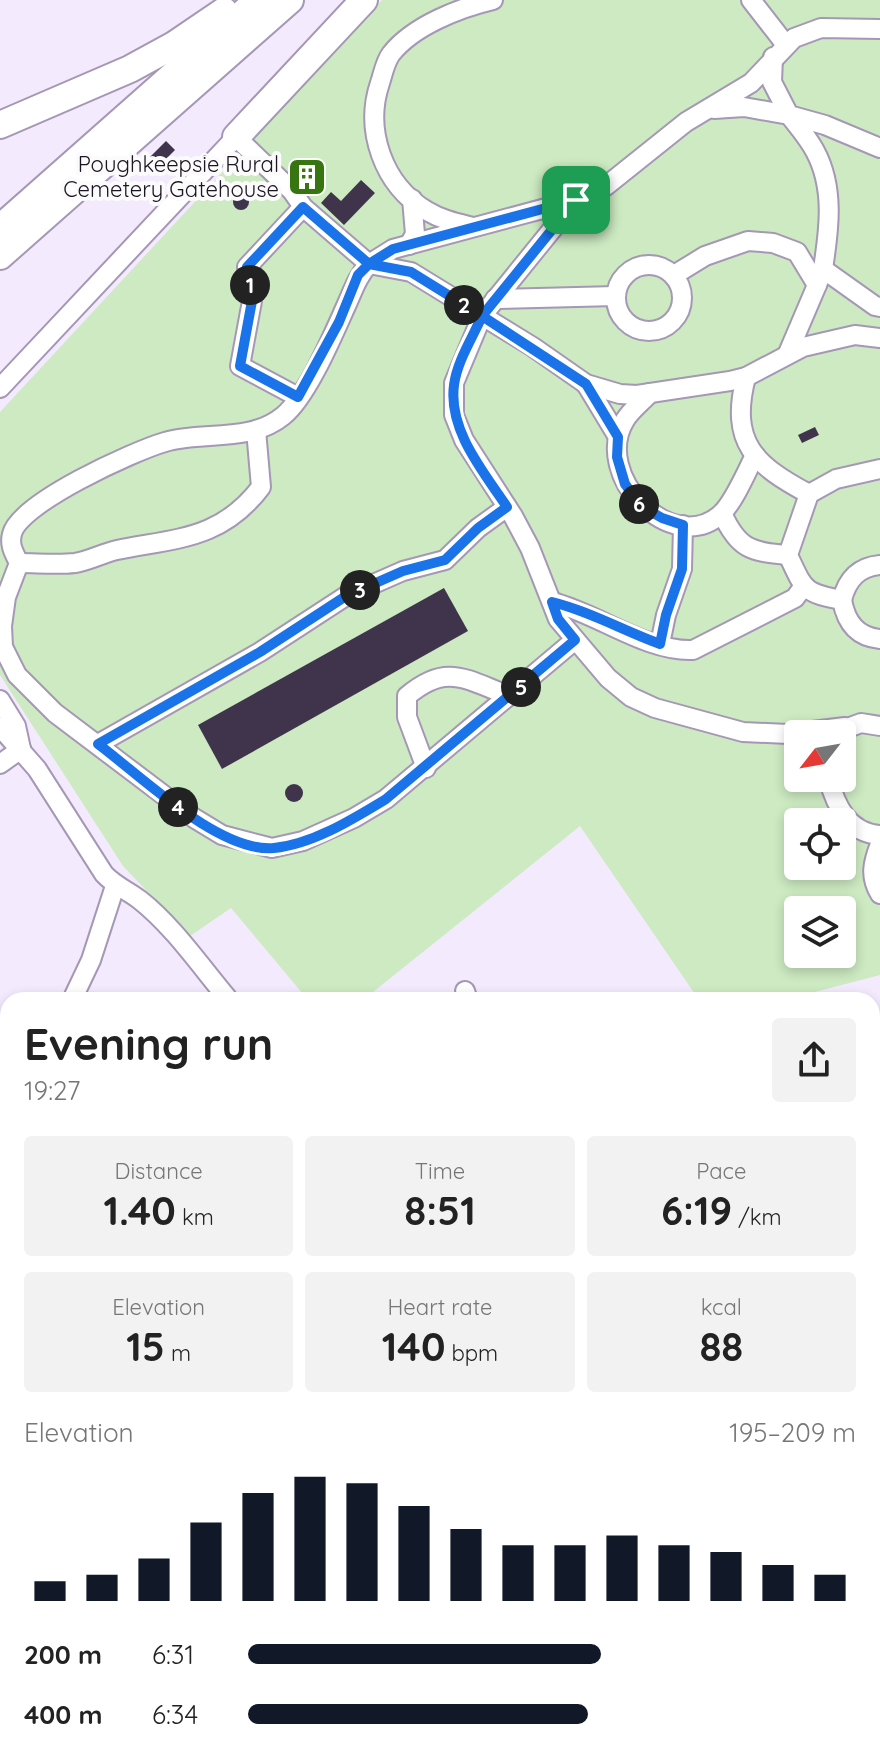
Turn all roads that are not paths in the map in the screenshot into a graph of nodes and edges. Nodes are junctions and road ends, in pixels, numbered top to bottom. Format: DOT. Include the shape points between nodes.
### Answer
graph roads {
  1 [pos="239,0"];
  2 [pos="258,0"];
  3 [pos="290,0"];
  4 [pos="364,0"];
  5 [pos="493,0"];
  6 [pos="751,0"];
  7 [pos="872,29"];
  8 [pos="880,42"];
  9 [pos="779,51"];
  10 [pos="707,110"];
  11 [pos="789,115"];
  12 [pos="0,125"];
  13 [pos="236,137"];
  14 [pos="880,148"];
  15 [pos="412,199"];
  16 [pos="576,200"];
  17 [pos="303,207"];
  18 [pos="0,228"];
  19 [pos="477,228"];
  20 [pos="828,238"];
  21 [pos="409,245"];
  22 [pos="797,252"];
  23 [pos="0,256"];
  24 [pos="369,264"];
  25 [pos="674,275"];
  26 [pos="820,277"];
  27 [pos="616,296"];
  28 [pos="495,299"];
  29 [pos="880,307"];
  30 [pos="482,316"];
  31 [pos="880,338"];
  32 [pos="788,353"];
  33 [pos="746,377"];
  34 [pos="586,384"];
  35 [pos="0,388"];
  36 [pos="650,393"];
  37 [pos="298,397"];
  38 [pos="256,430"];
  39 [pos="618,437"];
  40 [pos="755,455"];
  41 [pos="880,469"];
  42 [pos="809,494"];
  43 [pos="507,507"];
  44 [pos="722,513"];
  45 [pos="683,525"];
  46 [pos="788,555"];
  47 [pos="19,563"];
  48 [pos="880,565"];
  49 [pos="803,587"];
  50 [pos="842,600"];
  51 [pos="552,602"];
  52 [pos="880,639"];
  53 [pos="575,640"];
  54 [pos="660,644"];
  55 [pos="510,696"];
  56 [pos="0,700"];
  57 [pos="856,725"];
  58 [pos="880,726"];
  59 [pos="0,727"];
  60 [pos="784,736"];
  61 [pos="98,744"];
  62 [pos="21,749"];
  63 [pos="0,764"];
  64 [pos="426,768"];
  65 [pos="832,792"];
  66 [pos="880,835"];
  67 [pos="880,844"];
  68 [pos="115,886"];
  69 [pos="880,894"];
  70 [pos="76,992"];
  71 [pos="222,992"];
  1 -- 12 [label="highway" via="152,58"];
  2 -- 18 [label="highway"];
  3 -- 23 [label="highway"];
  4 -- 13 [label="highway"];
  5 -- 15 [label="street" via="423,29 389,56 373,102 377,148"];
  6 -- 9 [label="street"];
  7 -- 8 [label="street"];
  7 -- 9 [label="street" via="821,28 794,38"];
  9 -- 10 [label="street" via="751,83"];
  9 -- 11 [label="street" via="772,82"];
  10 -- 11 [label="street" via="744,107"];
  10 -- 16 [label="street" via="606,186"];
  11 -- 14 [label="street"];
  11 -- 20 [label="street" via="825,174"];
  13 -- 17 [label="street"];
  13 -- 35 [label="street"];
  15 -- 19 [label="street" via="446,220"];
  15 -- 21 [label="street" via="415,234"];
  16 -- 19 [label="street"];
  16 -- 28 [label="street"];
  17 -- 24 [label="street"];
  17 -- 37 [label="street" via="247,267 252,301 240,366"];
  19 -- 21 [label="street"];
  20 -- 22 [label="street"];
  20 -- 26 [label="street"];
  21 -- 24 [label="street"];
  22 -- 25 [label="street" via="748,241 705,256"];
  22 -- 26 [label="street"];
  24 -- 30 [label="street" via="411,272"];
  24 -- 37 [label="street" via="358,275"];
  25 -- 27 [label="street" via="654,265 633,269"];
  25 -- 27 [label="street" via="682,306 661,330 630,325"];
  26 -- 29 [label="street"];
  26 -- 32 [label="street"];
  27 -- 28 [label="street"];
  28 -- 30 [label="street"];
  30 -- 34 [label="street"];
  30 -- 43 [label="street" via="454,383 454,415"];
  31 -- 32 [label="street" via="833,338"];
  32 -- 33 [label="street"];
  33 -- 36 [label="street"];
  33 -- 40 [label="street" via="739,417"];
  34 -- 36 [label="street" via="620,394"];
  34 -- 39 [label="street"];
  36 -- 39 [label="street" via="624,421"];
  37 -- 38 [label="street" via="283,416"];
  38 -- 47 [label="street" via="167,441 55,494 12,531 11,546"];
  38 -- 47 [label="street" via="261,487 244,509 205,532 75,563"];
  39 -- 45 [label="street" via="625,484 641,506"];
  40 -- 42 [label="street" via="779,478"];
  40 -- 44 [label="street"];
  41 -- 42 [label="street" via="836,479"];
  42 -- 46 [label="street"];
  43 -- 51 [label="street"];
  43 -- 61 [label="street" via="445,560 403,571 346,596 260,652"];
  44 -- 45 [label="street" via="705,524"];
  44 -- 46 [label="street" via="746,547"];
  45 -- 54 [label="street" via="682,569"];
  46 -- 49 [label="street"];
  47 -- 61 [label="street" via="6,597 3,647 17,675 36,695"];
  48 -- 50 [label="street" via="854,575"];
  49 -- 50 [label="street"];
  49 -- 54 [label="street" via="795,598 693,650"];
  50 -- 52 [label="street" via="845,618 858,632"];
  51 -- 53 [label="street"];
  51 -- 54 [label="street"];
  53 -- 55 [label="street"];
  53 -- 60 [label="street" via="631,697 743,732"];
  55 -- 64 [label="street"];
  55 -- 64 [label="street" via="452,674 424,682 407,696 407,717"];
  56 -- 62 [label="street" via="16,726"];
  57 -- 58 [label="street"];
  59 -- 62 [label="street"];
  61 -- 64 [label="street" via="203,824 222,835 272,848 303,841 354,818"];
  62 -- 63 [label="street"];
  62 -- 68 [label="street"];
  65 -- 66 [label="street" via="851,825"];
  67 -- 69 [label="street" via="872,871"];
  68 -- 70 [label="street"];
  68 -- 71 [label="street" via="139,899"];
}
